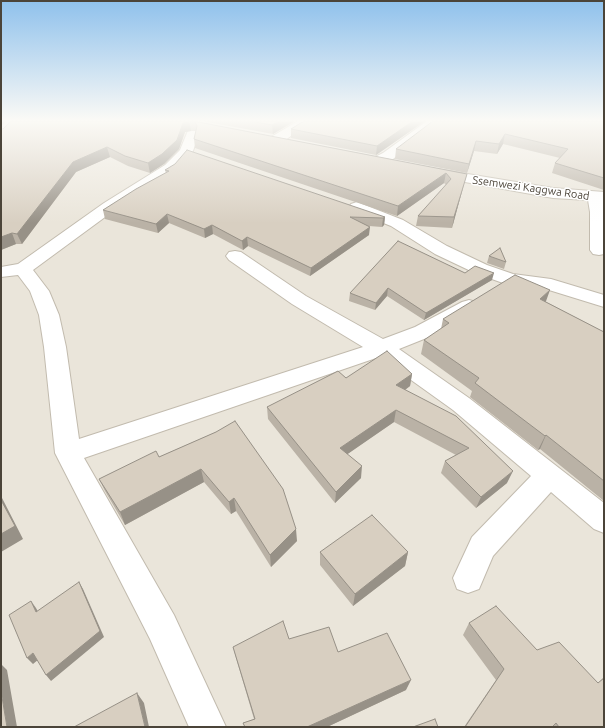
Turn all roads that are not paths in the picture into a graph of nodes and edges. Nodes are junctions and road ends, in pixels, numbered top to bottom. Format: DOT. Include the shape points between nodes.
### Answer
graph roads {
  1 [pos="182,155"];
  2 [pos="197,155"];
  3 [pos="389,155"];
  4 [pos="200,156"];
  5 [pos="401,166"];
  6 [pos="423,170"];
  7 [pos="600,197"];
  8 [pos="340,202"];
  9 [pos="600,250"];
  10 [pos="235,256"];
  11 [pos="12,270"];
  12 [pos="510,279"];
  13 [pos="604,301"];
  14 [pos="382,348"];
  15 [pos="68,454"];
  16 [pos="549,476"];
  17 [pos="604,520"];
  18 [pos="468,578"];
  19 [pos="208,727"];
  1 -- 11 [label="street" via="170,168"];
  2 -- 4 [label="street"];
  3 -- 5 [label="street" via="373,160"];
  6 -- 7 [label="street, Ssemwezi Kaggwa Road" via="517,187"];
  7 -- 9 [label="street"];
  8 -- 12 [label="street" via="397,223 481,270"];
  10 -- 14 [label="street" via="299,300"];
  11 -- 15 [label="street" via="39,291 49,315"];
  12 -- 13 [label="street" via="551,285"];
  12 -- 14 [label="street" via="429,328"];
  14 -- 15 [label="street"];
  14 -- 16 [label="street" via="461,404"];
  15 -- 19 [label="street" via="162,627"];
  16 -- 17 [label="street"];
  16 -- 18 [label="street" via="482,547"];
}
